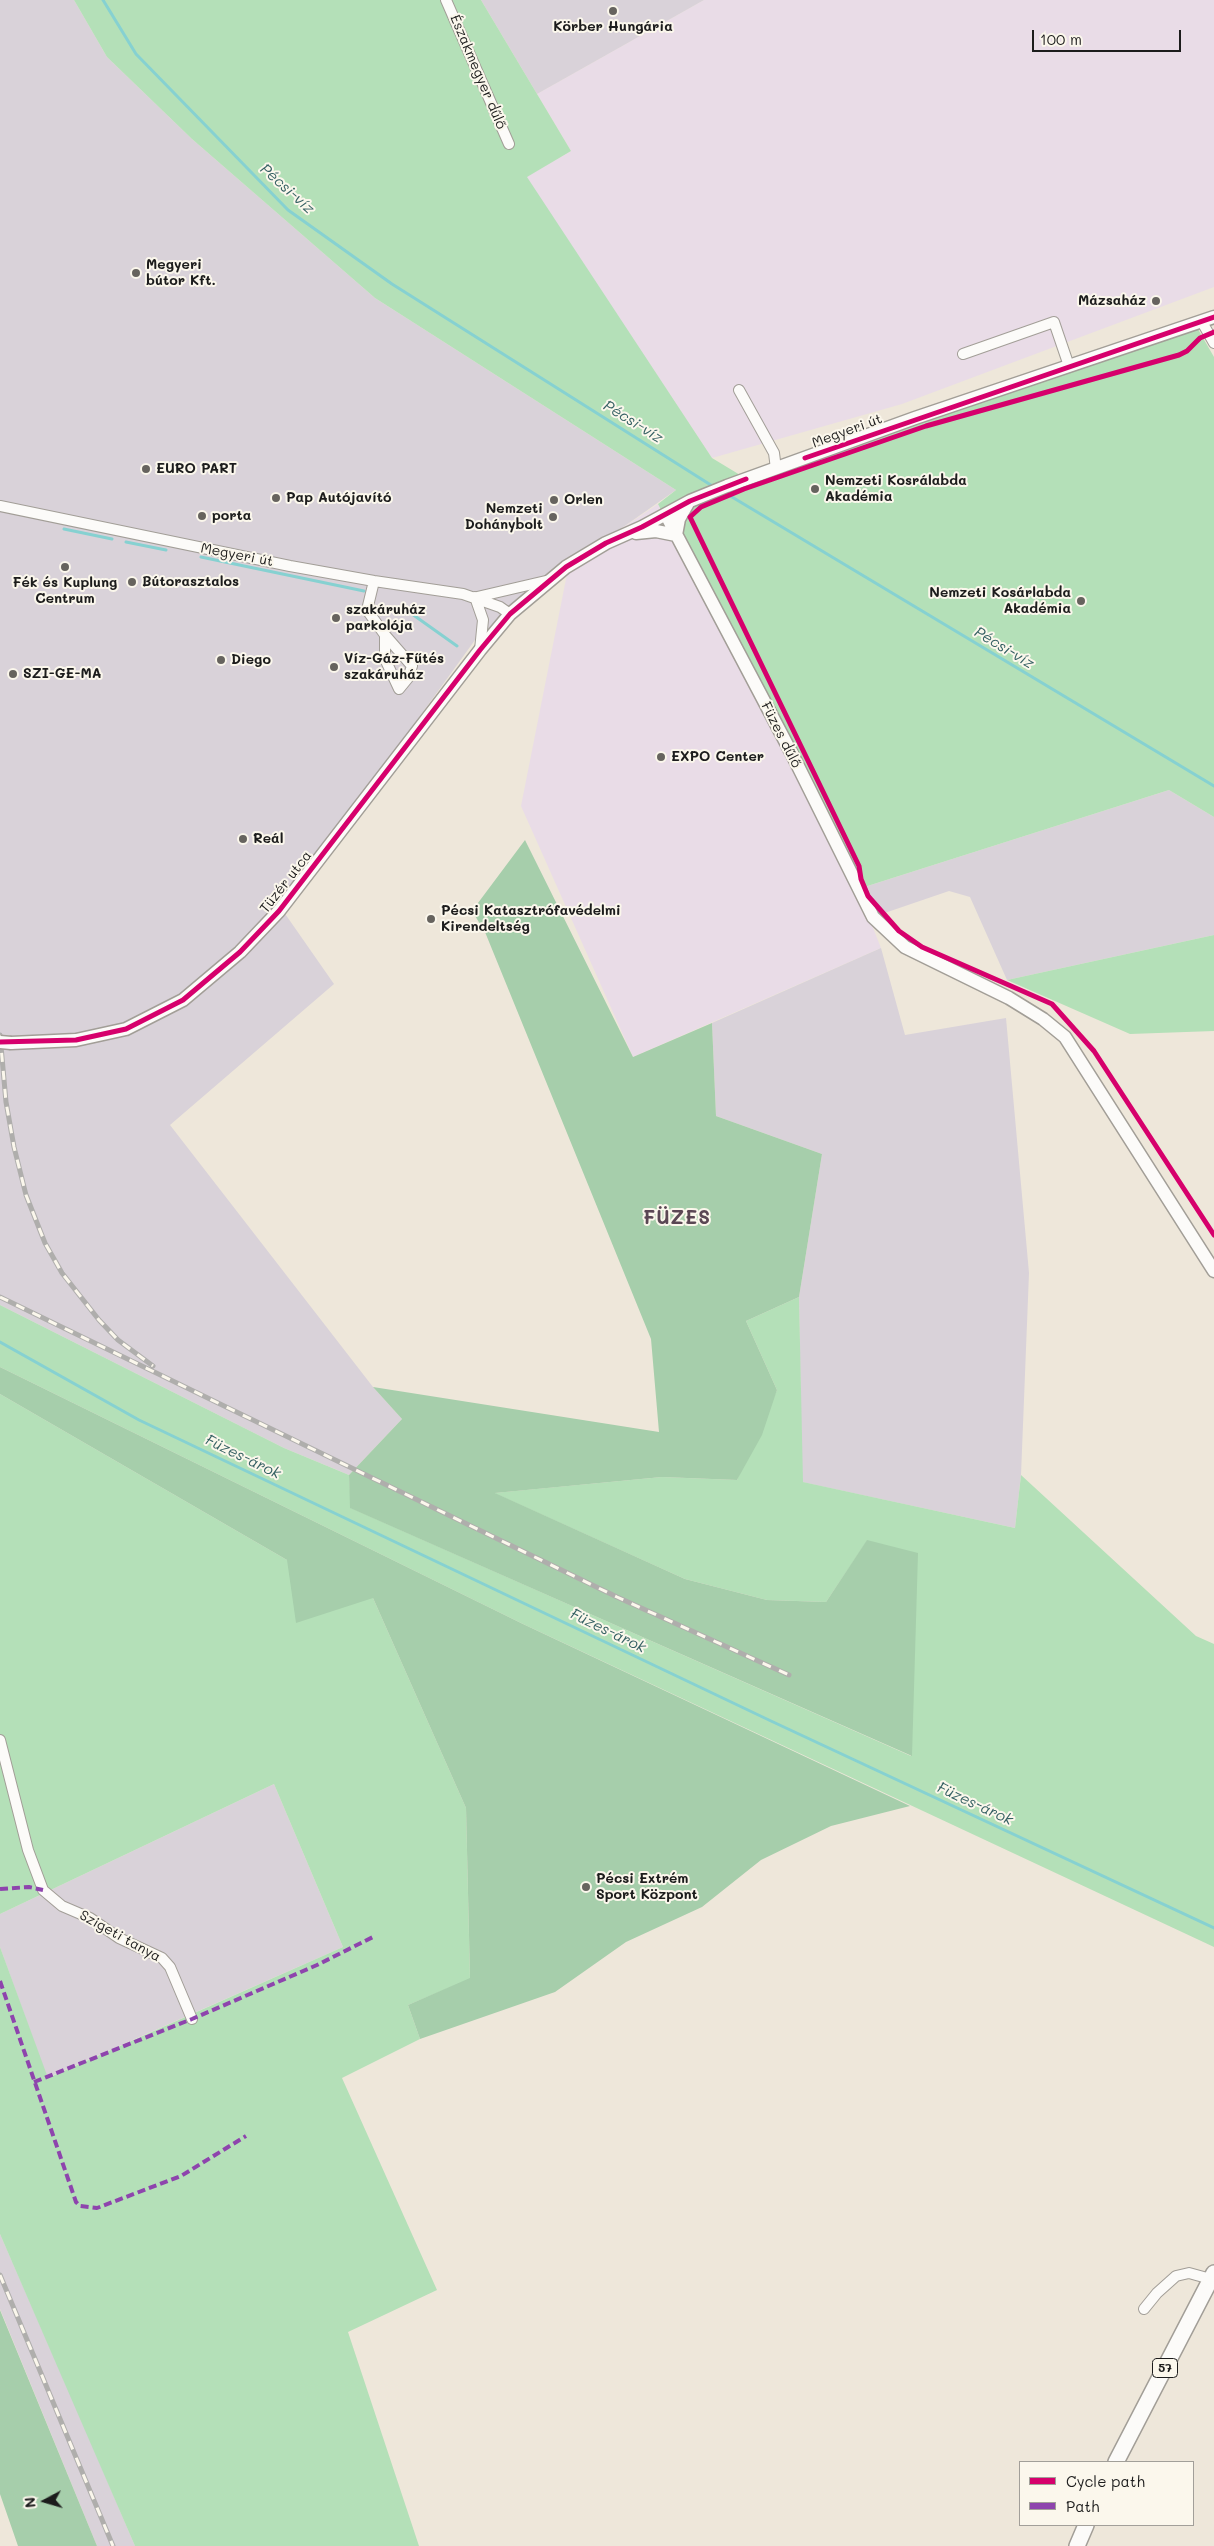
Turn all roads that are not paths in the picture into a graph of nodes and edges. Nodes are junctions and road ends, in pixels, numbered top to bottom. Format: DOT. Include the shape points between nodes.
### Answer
graph roads {
  1 [pos="446,0"];
  2 [pos="509,144"];
  3 [pos="1214,317"];
  4 [pos="1202,322"];
  5 [pos="1214,343"];
  6 [pos="963,354"];
  7 [pos="1069,366"];
  8 [pos="739,390"];
  9 [pos="776,469"];
  10 [pos="690,502"];
  11 [pos="0,506"];
  12 [pos="666,516"];
  13 [pos="625,535"];
  14 [pos="676,535"];
  15 [pos="551,579"];
  16 [pos="374,581"];
  17 [pos="475,597"];
  18 [pos="510,614"];
  19 [pos="384,635"];
  20 [pos="480,650"];
  21 [pos="5,1043"];
  22 [pos="1214,1271"];
  23 [pos="0,1740"];
  24 [pos="192,2019"];
  25 [pos="1213,2278"];
  26 [pos="1144,2309"];
  27 [pos="1117,2461"];
  28 [pos="1086,2526"];
  29 [pos="1077,2546"];
  1 -- 2 [label="street, Északmegyer dűlő"];
  3 -- 4 [label="street, Megyeri út"];
  4 -- 5 [label="street"];
  4 -- 7 [label="street, Megyeri út"];
  6 -- 7 [label="street" via="1054,322"];
  7 -- 9 [label="street, Megyeri út"];
  8 -- 9 [label="street" via="774,453"];
  9 -- 10 [label="street, Megyeri út"];
  10 -- 12 [label="street, Megyeri út"];
  10 -- 14 [label="street" via="682,512"];
  11 -- 16 [label="street, Megyeri út"];
  12 -- 13 [label="street, Megyeri út"];
  12 -- 14 [label="street, Füzes dűlő"];
  13 -- 14 [label="street" via="656,531"];
  13 -- 15 [label="street, Megyeri út" via="590,552"];
  14 -- 22 [label="street, Füzes dűlő" via="792,754 872,917 905,947 1009,998 1065,1037"];
  15 -- 17 [label="street, Megyeri út"];
  15 -- 18 [label="street, Megyeri út"];
  16 -- 17 [label="street, Megyeri út"];
  16 -- 19 [label="street" via="367,610"];
  17 -- 18 [label="street, Megyeri út"];
  17 -- 20 [label="street" via="483,620"];
  18 -- 20 [label="street, Tüzér utca"];
  19 -- 19 [label="street" via="385,659 399,689 412,666"];
  20 -- 21 [label="street, Tüzér utca" via="279,911 240,952 183,1000 126,1029 76,1040"];
  23 -- 24 [label="street, Szigeti tanya" via="28,1850 46,1894 119,1938 162,1958 170,1967"];
  25 -- 26 [label="street" via="1189,2273 1176,2276"];
  25 -- 27 [label="main road, 57"];
  28 -- 29 [label="main road"];
}
